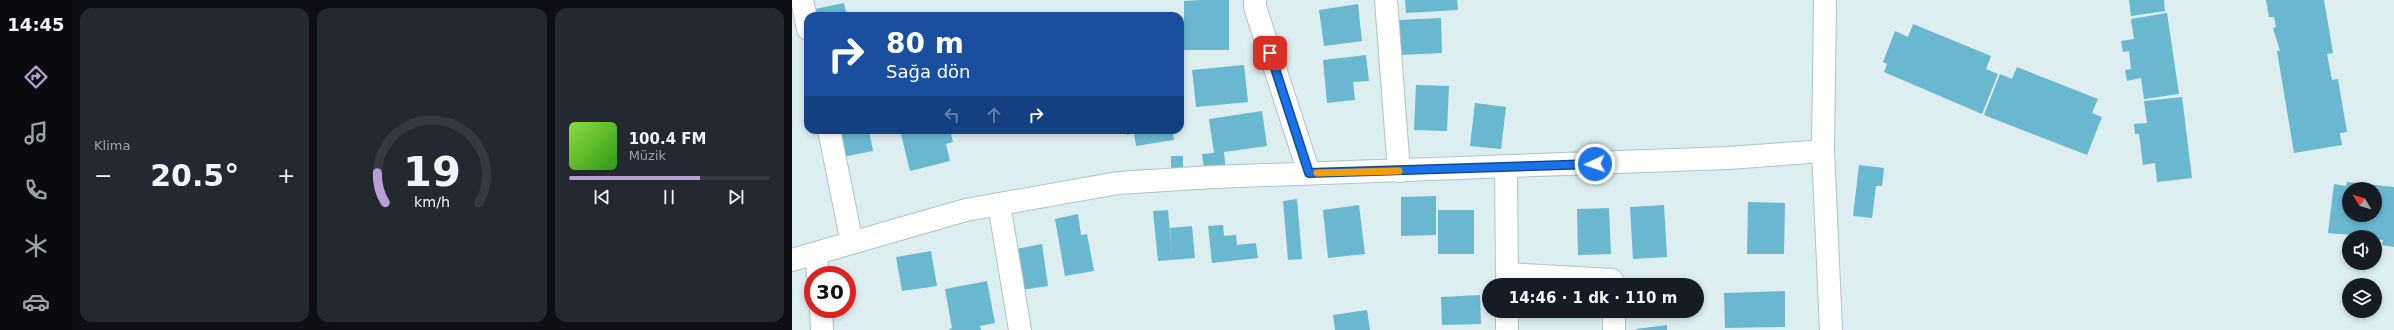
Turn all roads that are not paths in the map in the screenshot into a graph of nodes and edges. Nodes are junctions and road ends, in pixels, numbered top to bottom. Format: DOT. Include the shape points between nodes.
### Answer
graph roads {
  1 [pos="802,0"];
  2 [pos="1255,0"];
  3 [pos="1386,0"];
  4 [pos="1825,0"];
  5 [pos="804,12"];
  6 [pos="830,134"];
  7 [pos="1823,151"];
  8 [pos="1506,167"];
  9 [pos="1399,171"];
  10 [pos="1309,173"];
  11 [pos="999,204"];
  12 [pos="852,243"];
  13 [pos="816,254"];
  14 [pos="792,260"];
  15 [pos="817,266"];
  16 [pos="1507,278"];
  17 [pos="821,318"];
  18 [pos="1507,318"];
  19 [pos="1614,318"];
  20 [pos="822,330"];
  21 [pos="1020,330"];
  22 [pos="1507,330"];
  23 [pos="1614,330"];
  24 [pos="1831,330"];
  1 -- 5 [label="street"];
  2 -- 10 [label="street" via="1255,8"];
  3 -- 9 [label="street"];
  4 -- 7 [label="street"];
  6 -- 12 [label="street"];
  7 -- 8 [label="street" via="1720,159"];
  7 -- 24 [label="street"];
  8 -- 9 [label="street"];
  8 -- 16 [label="street"];
  9 -- 10 [label="street"];
  10 -- 11 [label="street" via="1118,183"];
  11 -- 12 [label="street" via="966,210"];
  11 -- 21 [label="street"];
  12 -- 13 [label="street"];
  13 -- 14 [label="street"];
  13 -- 15 [label="street"];
  17 -- 20 [label="street"];
  18 -- 22 [label="street"];
  19 -- 23 [label="street"];
}
